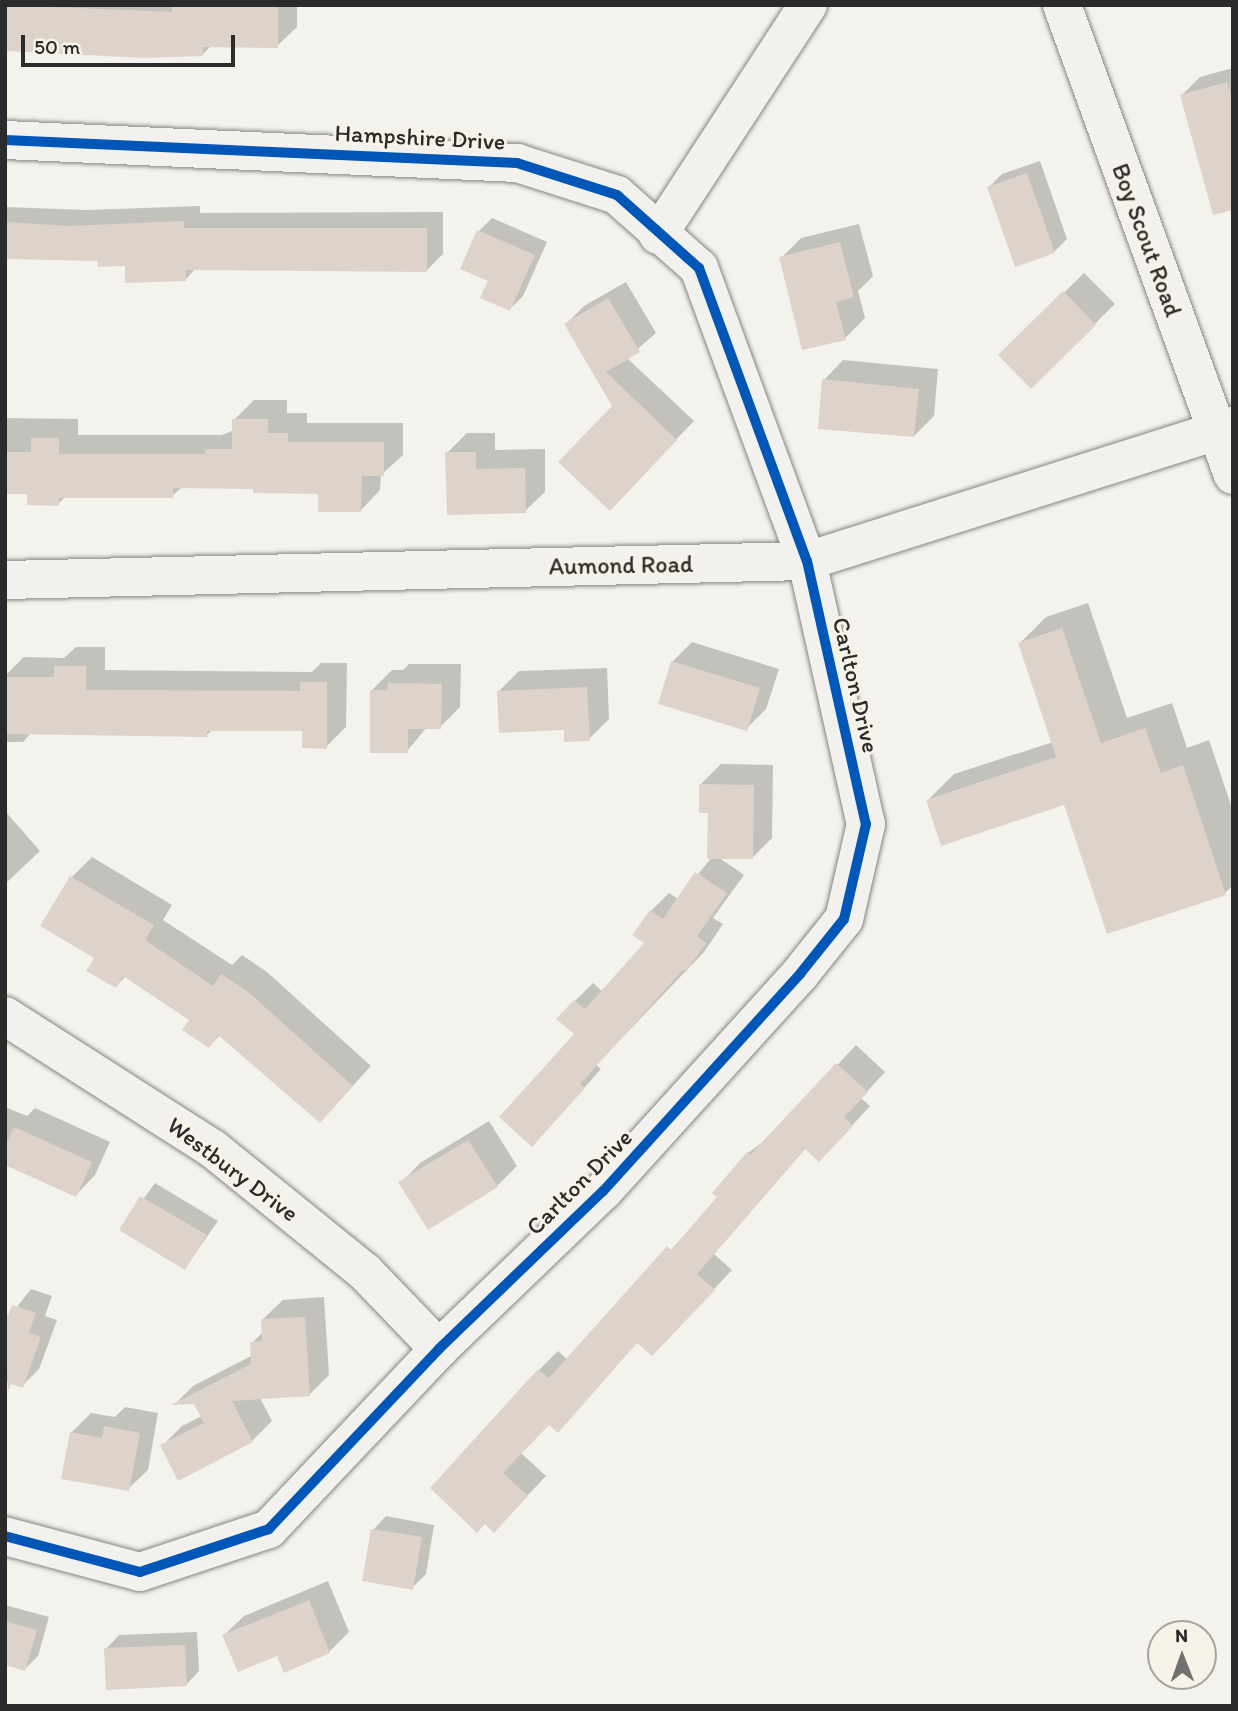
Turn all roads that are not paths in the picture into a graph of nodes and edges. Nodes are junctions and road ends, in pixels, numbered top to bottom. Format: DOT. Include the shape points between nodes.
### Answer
graph roads {
  1 [pos="808,5"];
  2 [pos="1062,5"];
  3 [pos="5,140"];
  4 [pos="658,235"];
  5 [pos="1224,427"];
  6 [pos="1233,475"];
  7 [pos="807,561"];
  8 [pos="5,580"];
  9 [pos="5,1016"];
  10 [pos="439,1349"];
  11 [pos="5,1536"];
  1 -- 4 [label="street"];
  2 -- 5 [label="street, Boy Scout Road"];
  3 -- 4 [label="street, Hampshire Drive" via="517,163 617,195"];
  4 -- 7 [label="street, Hampshire Drive" via="699,268"];
  5 -- 6 [label="street, Boy Scout Road"];
  5 -- 7 [label="street, Aumond Road"];
  7 -- 8 [label="street, Aumond Road"];
  7 -- 10 [label="street, Carlton Drive" via="866,824 844,919 603,1191"];
  9 -- 10 [label="street, Westbury Drive" via="213,1149 365,1272"];
  10 -- 11 [label="street, Carlton Drive" via="269,1529 140,1572"];
}
